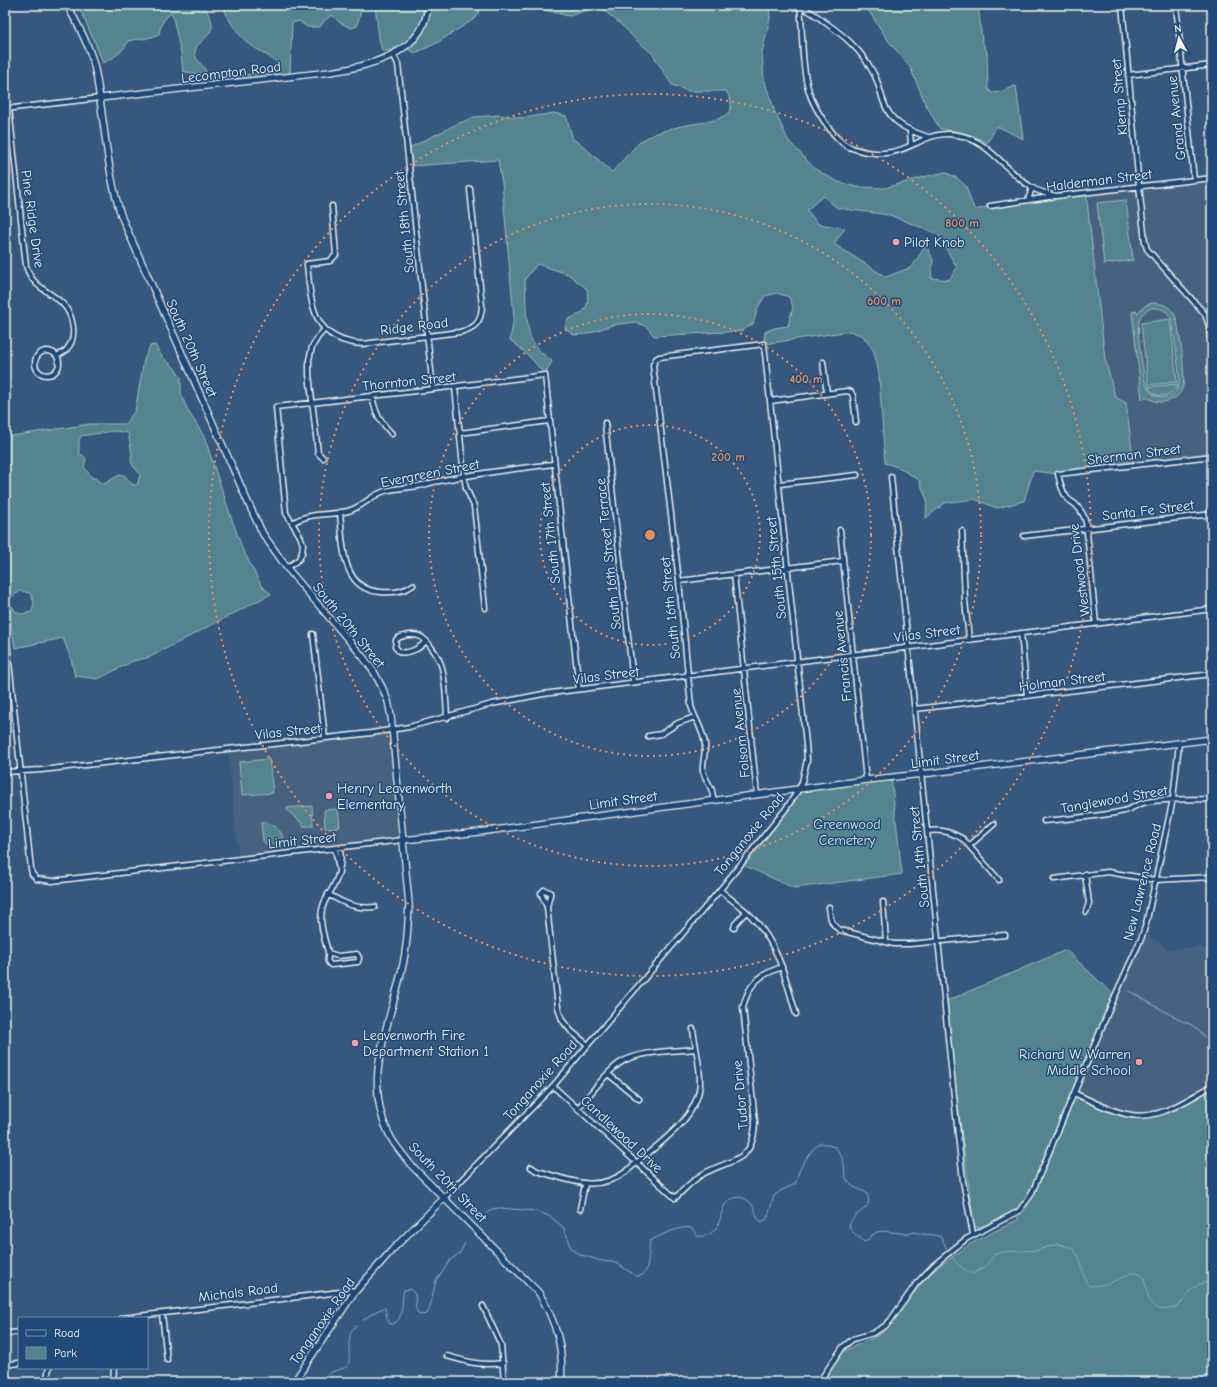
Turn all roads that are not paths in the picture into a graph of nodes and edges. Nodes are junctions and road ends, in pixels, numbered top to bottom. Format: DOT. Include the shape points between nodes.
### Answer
graph roads {
  1 [pos="67,5"];
  2 [pos="429,5"];
  3 [pos="1122,5"];
  4 [pos="1176,5"];
  5 [pos="800,6"];
  6 [pos="393,54"];
  7 [pos="1212,65"];
  8 [pos="1183,69"];
  9 [pos="1128,75"];
  10 [pos="100,98"];
  11 [pos="7,109"];
  12 [pos="910,131"];
  13 [pos="928,137"];
  14 [pos="911,145"];
  15 [pos="1212,178"];
  16 [pos="1194,180"];
  17 [pos="1138,186"];
  18 [pos="470,188"];
  19 [pos="1032,188"];
  20 [pos="1056,196"];
  21 [pos="1028,200"];
  22 [pos="332,206"];
  23 [pos="990,206"];
  24 [pos="325,329"];
  25 [pos="426,336"];
  26 [pos="1212,345"];
  27 [pos="1212,352"];
  28 [pos="57,356"];
  29 [pos="654,361"];
  30 [pos="823,362"];
  31 [pos="545,375"];
  32 [pos="455,387"];
  33 [pos="433,389"];
  34 [pos="827,394"];
  35 [pos="372,396"];
  36 [pos="770,401"];
  37 [pos="313,402"];
  38 [pos="549,421"];
  39 [pos="856,422"];
  40 [pos="605,423"];
  41 [pos="460,433"];
  42 [pos="392,434"];
  43 [pos="1212,456"];
  44 [pos="323,458"];
  45 [pos="554,464"];
  46 [pos="857,474"];
  47 [pos="1058,474"];
  48 [pos="464,476"];
  49 [pos="891,477"];
  50 [pos="779,484"];
  51 [pos="340,512"];
  52 [pos="1212,514"];
  53 [pos="292,523"];
  54 [pos="1087,528"];
  55 [pos="840,530"];
  56 [pos="962,531"];
  57 [pos="1024,536"];
  58 [pos="843,561"];
  59 [pos="287,568"];
  60 [pos="788,568"];
  61 [pos="734,574"];
  62 [pos="679,581"];
  63 [pos="413,585"];
  64 [pos="485,608"];
  65 [pos="1212,609"];
  66 [pos="5,624"];
  67 [pos="1096,624"];
  68 [pos="1020,633"];
  69 [pos="314,634"];
  70 [pos="970,639"];
  71 [pos="425,641"];
  72 [pos="909,647"];
  73 [pos="853,654"];
  74 [pos="797,661"];
  75 [pos="744,669"];
  76 [pos="1212,674"];
  77 [pos="689,675"];
  78 [pos="633,682"];
  79 [pos="579,689"];
  80 [pos="1027,696"];
  81 [pos="915,709"];
  82 [pos="694,717"];
  83 [pos="447,718"];
  84 [pos="392,730"];
  85 [pos="648,736"];
  86 [pos="325,738"];
  87 [pos="1212,739"];
  88 [pos="1179,743"];
  89 [pos="22,771"];
  90 [pos="5,772"];
  91 [pos="922,774"];
  92 [pos="866,780"];
  93 [pos="799,789"];
  94 [pos="757,795"];
  95 [pos="1173,799"];
  96 [pos="1212,799"];
  97 [pos="713,800"];
  98 [pos="1044,821"];
  99 [pos="994,824"];
  100 [pos="928,830"];
  101 [pos="403,840"];
  102 [pos="970,845"];
  103 [pos="335,848"];
  104 [pos="340,848"];
  105 [pos="339,870"];
  106 [pos="1085,874"];
  107 [pos="1212,877"];
  108 [pos="1054,879"];
  109 [pos="999,880"];
  110 [pos="1155,880"];
  111 [pos="720,890"];
  112 [pos="328,894"];
  113 [pos="883,902"];
  114 [pos="375,907"];
  115 [pos="547,907"];
  116 [pos="829,908"];
  117 [pos="746,912"];
  118 [pos="1086,912"];
  119 [pos="734,928"];
  120 [pos="1005,935"];
  121 [pos="939,941"];
  122 [pos="886,942"];
  123 [pos="328,953"];
  124 [pos="782,967"];
  125 [pos="796,1014"];
  126 [pos="693,1029"];
  127 [pos="588,1045"];
  128 [pos="696,1049"];
  129 [pos="608,1074"];
  130 [pos="553,1086"];
  131 [pos="1212,1086"];
  132 [pos="1074,1094"];
  133 [pos="639,1099"];
  134 [pos="578,1108"];
  135 [pos="636,1162"];
  136 [pos="532,1167"];
  137 [pos="584,1184"];
  138 [pos="444,1198"];
  139 [pos="675,1198"];
  140 [pos="580,1209"];
  141 [pos="973,1234"];
  142 [pos="357,1290"];
  143 [pos="483,1306"];
  144 [pos="162,1313"];
  145 [pos="130,1317"];
  146 [pos="18,1332"];
  147 [pos="5,1334"];
  148 [pos="447,1356"];
  149 [pos="167,1360"];
  150 [pos="18,1363"];
  151 [pos="502,1363"];
  152 [pos="5,1365"];
  153 [pos="49,1369"];
  154 [pos="114,1369"];
  155 [pos="46,1382"];
  156 [pos="113,1382"];
  157 [pos="294,1382"];
  158 [pos="504,1382"];
  159 [pos="561,1382"];
  160 [pos="819,1382"];
  1 -- 10 [label="main road, South 20th Street" via="92,56"];
  2 -- 6 [label="main road, Lecompton Road" via="419,32 405,47"];
  3 -- 9 [label="street, Klemp Street"];
  4 -- 8 [label="street, Grand Avenue"];
  5 -- 12 [label="street" via="810,10 859,50 875,75 887,111"];
  5 -- 14 [label="street" via="805,73 810,93 819,113 836,137 848,146 878,153 891,152"];
  6 -- 10 [label="main road, Lecompton Road" via="349,70"];
  6 -- 25 [label="street, South 18th Street" via="398,64"];
  7 -- 8 [label="street"];
  8 -- 9 [label="street"];
  8 -- 16 [label="street, Grand Avenue"];
  9 -- 17 [label="street, Klemp Street"];
  10 -- 11 [label="street, Lecompton Road"];
  10 -- 59 [label="main road, South 20th Street" via="110,175 122,218 251,509"];
  11 -- 28 [label="street, Pine Ridge Drive" via="26,266 32,280 63,304 73,327 67,350"];
  12 -- 13 [label="street"];
  12 -- 14 [label="street"];
  13 -- 14 [label="street"];
  13 -- 19 [label="street" via="942,134 972,139 984,146"];
  15 -- 16 [label="street, Halderman Street"];
  16 -- 17 [label="street, Halderman Street"];
  17 -- 20 [label="street, Halderman Street"];
  17 -- 26 [label="street" via="1147,249 1204,314"];
  18 -- 25 [label="street, Ridge Road" via="481,316 477,324 469,330"];
  19 -- 20 [label="street"];
  19 -- 21 [label="street"];
  20 -- 21 [label="street, Halderman Street"];
  21 -- 23 [label="street, Halderman Street"];
  22 -- 24 [label="street, Ridge Road" via="336,255 330,261 307,264 313,310"];
  24 -- 25 [label="street, Ridge Road" via="340,339 355,343"];
  24 -- 37 [label="street" via="312,347 309,360"];
  25 -- 33 [label="street, South 18th Street"];
  26 -- 27 [label="street"];
  28 -- 28 [label="street" via="59,365 53,374 43,374 37,370 36,360 40,354 46,351"];
  29 -- 36 [label="street, South 15th Street" via="659,357 764,344"];
  29 -- 62 [label="street, South 16th Street"];
  30 -- 34 [label="street"];
  31 -- 32 [label="street, Thornton Street"];
  31 -- 38 [label="street, South 17th Street"];
  32 -- 33 [label="street, Thornton Street"];
  32 -- 41 [label="street"];
  33 -- 35 [label="street, Thornton Street"];
  34 -- 36 [label="street"];
  34 -- 39 [label="street" via="851,392"];
  35 -- 37 [label="street, Thornton Street"];
  35 -- 42 [label="street" via="379,420"];
  36 -- 50 [label="street, South 15th Street"];
  37 -- 44 [label="street" via="318,452"];
  37 -- 53 [label="street, Thornton Street" via="276,407 286,513"];
  38 -- 41 [label="street"];
  38 -- 45 [label="street, South 17th Street"];
  40 -- 78 [label="street, South 16th Street Terrace"];
  41 -- 48 [label="street"];
  43 -- 47 [label="street, Sherman Street"];
  45 -- 48 [label="street, Evergreen Street"];
  45 -- 79 [label="street, South 17th Street"];
  46 -- 50 [label="street"];
  47 -- 54 [label="street, Westwood Drive" via="1064,493 1083,512"];
  48 -- 51 [label="street, Evergreen Street" via="384,491 358,508"];
  48 -- 64 [label="street" via="474,506"];
  49 -- 72 [label="street, South 14th Street"];
  50 -- 60 [label="street, South 15th Street"];
  51 -- 53 [label="street, Evergreen Street" via="306,516"];
  51 -- 63 [label="street" via="346,561 349,573 354,579 375,592 406,590"];
  52 -- 54 [label="street, Santa Fe Street"];
  53 -- 59 [label="street" via="303,544 302,553 299,559"];
  54 -- 57 [label="street, Santa Fe Street"];
  54 -- 67 [label="street, Westwood Drive"];
  55 -- 58 [label="street, Francis Avenue"];
  56 -- 70 [label="street" via="965,601"];
  58 -- 60 [label="street"];
  58 -- 73 [label="street, Francis Avenue"];
  59 -- 84 [label="main road, South 20th Street" via="374,672 388,701"];
  60 -- 61 [label="street"];
  60 -- 74 [label="street, South 15th Street"];
  61 -- 62 [label="street"];
  61 -- 75 [label="street, Folsom Avenue"];
  62 -- 77 [label="street, South 16th Street"];
  65 -- 67 [label="street, Vilas Street"];
  66 -- 89 [label="street"];
  67 -- 68 [label="street, Vilas Street"];
  68 -- 70 [label="street, Vilas Street"];
  68 -- 80 [label="street"];
  69 -- 86 [label="street"];
  70 -- 72 [label="street, Vilas Street"];
  71 -- 71 [label="street" via="412,635 398,638 395,646 397,651 406,653 424,644"];
  71 -- 83 [label="street" via="442,667"];
  72 -- 73 [label="street, Vilas Street"];
  72 -- 81 [label="street, South 14th Street"];
  73 -- 74 [label="street, Vilas Street"];
  73 -- 92 [label="street, Francis Avenue"];
  74 -- 75 [label="street, Vilas Street"];
  74 -- 93 [label="street, South 15th Street" via="807,760"];
  75 -- 77 [label="street, Vilas Street"];
  75 -- 94 [label="street, Folsom Avenue"];
  76 -- 80 [label="street, Holman Street"];
  77 -- 78 [label="street, Vilas Street"];
  77 -- 82 [label="street, South 16th Street"];
  78 -- 79 [label="street, Vilas Street"];
  79 -- 83 [label="street, Vilas Street" via="512,700"];
  80 -- 81 [label="street, Holman Street"];
  81 -- 91 [label="street, South 14th Street"];
  82 -- 85 [label="street" via="661,734"];
  82 -- 97 [label="street, South 16th Street" via="704,736 703,772 712,791"];
  83 -- 84 [label="street, Vilas Street"];
  84 -- 86 [label="street, Vilas Street"];
  84 -- 101 [label="main road, South 20th Street"];
  86 -- 89 [label="street, Vilas Street"];
  87 -- 88 [label="main road, Limit Street"];
  88 -- 91 [label="main road, Limit Street"];
  88 -- 95 [label="street, New Lawrence Road"];
  89 -- 90 [label="street, Vilas Street"];
  89 -- 103 [label="street, Limit Street" via="31,868 37,879 52,881"];
  91 -- 92 [label="main road, Limit Street"];
  91 -- 100 [label="street, South 14th Street"];
  92 -- 93 [label="main road, Limit Street"];
  93 -- 94 [label="main road, Limit Street"];
  93 -- 111 [label="street, Tonganoxie Road"];
  94 -- 97 [label="main road, Limit Street"];
  95 -- 96 [label="street, Tanglewood Street"];
  95 -- 98 [label="street, Tanglewood Street" via="1140,803 1118,812"];
  95 -- 110 [label="street, New Lawrence Road"];
  97 -- 101 [label="main road, Limit Street"];
  99 -- 102 [label="street"];
  100 -- 102 [label="street" via="956,834"];
  100 -- 121 [label="street, South 14th Street"];
  101 -- 104 [label="street, Limit Street"];
  101 -- 138 [label="main road, South 20th Street" via="409,904 407,943 379,1059 377,1092 384,1123 397,1147"];
  102 -- 109 [label="street"];
  103 -- 104 [label="street, Limit Street"];
  103 -- 105 [label="street"];
  104 -- 105 [label="street" via="342,858"];
  105 -- 112 [label="street"];
  106 -- 108 [label="street"];
  106 -- 110 [label="street" via="1114,872"];
  106 -- 118 [label="street" via="1089,903"];
  107 -- 110 [label="street"];
  110 -- 132 [label="street, New Lawrence Road" via="1141,939"];
  111 -- 117 [label="street"];
  111 -- 127 [label="street, Tonganoxie Road"];
  112 -- 114 [label="street" via="353,906"];
  112 -- 123 [label="street" via="321,913"];
  113 -- 122 [label="street"];
  115 -- 127 [label="street" via="558,1007 562,1020"];
  116 -- 122 [label="street" via="836,928"];
  117 -- 119 [label="street"];
  117 -- 124 [label="street" via="770,940"];
  120 -- 121 [label="street"];
  121 -- 122 [label="street" via="902,945"];
  121 -- 141 [label="street, South 14th Street" via="963,1181"];
  123 -- 123 [label="street" via="328,963 331,966 358,962 359,958 356,954 338,956"];
  124 -- 125 [label="street"];
  124 -- 139 [label="street, Tudor Drive" via="757,980 746,996 743,1007 755,1122 755,1132 749,1148 733,1162 695,1178"];
  126 -- 128 [label="street"];
  127 -- 130 [label="street, Tonganoxie Road"];
  128 -- 129 [label="street" via="634,1056 619,1063"];
  128 -- 135 [label="street" via="700,1081 695,1105 681,1124"];
  129 -- 133 [label="street"];
  129 -- 134 [label="street"];
  130 -- 134 [label="street, Candlewood Drive"];
  130 -- 138 [label="street, Tonganoxie Road"];
  131 -- 132 [label="street" via="1169,1110 1144,1115 1128,1115"];
  132 -- 141 [label="street, New Lawrence Road" via="1023,1207"];
  134 -- 135 [label="street, Candlewood Drive"];
  135 -- 137 [label="street" via="618,1177 596,1184"];
  135 -- 139 [label="street, Candlewood Drive"];
  136 -- 137 [label="street" via="537,1171"];
  137 -- 140 [label="street"];
  138 -- 142 [label="main road, Tonganoxie Road" via="392,1250"];
  138 -- 159 [label="main road, South 20th Street" via="539,1293 557,1332 561,1352"];
  141 -- 160 [label="street, New Lawrence Road" via="956,1246 916,1284 885,1326 853,1339 843,1347"];
  142 -- 144 [label="street, Michals Road"];
  142 -- 157 [label="main road, Tonganoxie Road"];
  143 -- 151 [label="street" via="501,1345"];
  144 -- 145 [label="street, Michals Road"];
  144 -- 149 [label="street"];
  146 -- 147 [label="street"];
  148 -- 151 [label="street" via="478,1364"];
  150 -- 152 [label="street"];
  151 -- 158 [label="street"];
  153 -- 155 [label="street"];
  154 -- 156 [label="street"];
}
